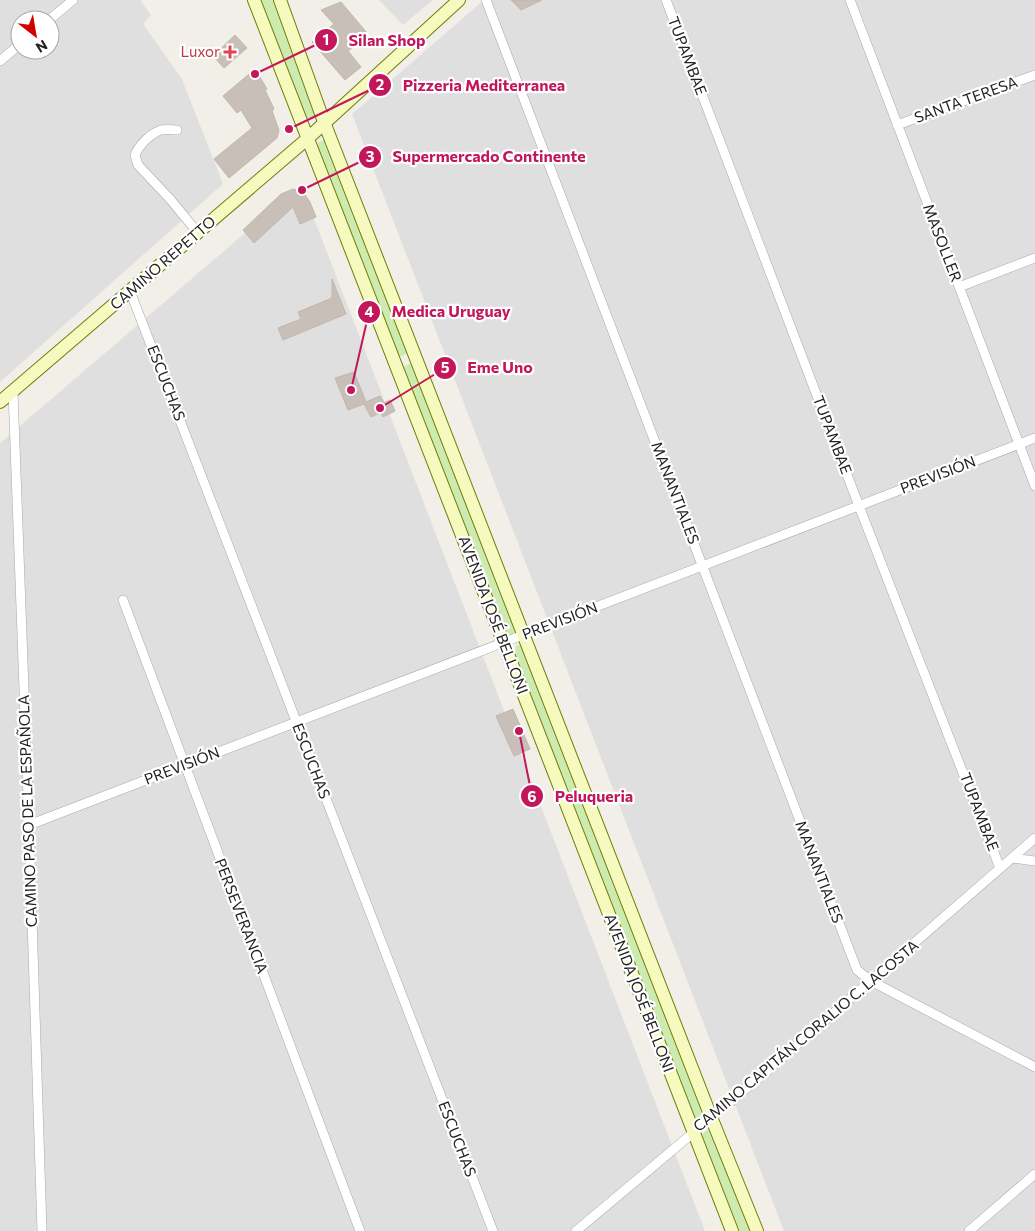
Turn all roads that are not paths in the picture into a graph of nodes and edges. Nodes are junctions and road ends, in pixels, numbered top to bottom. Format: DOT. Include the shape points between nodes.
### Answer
graph roads {
  1 [pos="73,0"];
  2 [pos="254,0"];
  3 [pos="280,0"];
  4 [pos="459,0"];
  5 [pos="486,0"];
  6 [pos="666,0"];
  7 [pos="850,0"];
  8 [pos="60,11"];
  9 [pos="10,52"];
  10 [pos="0,61"];
  11 [pos="1035,75"];
  12 [pos="324,122"];
  13 [pos="897,125"];
  14 [pos="178,130"];
  15 [pos="307,138"];
  16 [pos="198,233"];
  17 [pos="1035,258"];
  18 [pos="959,287"];
  19 [pos="130,291"];
  20 [pos="416,355"];
  21 [pos="396,364"];
  22 [pos="13,391"];
  23 [pos="0,402"];
  24 [pos="1035,438"];
  25 [pos="1019,444"];
  26 [pos="1035,486"];
  27 [pos="859,506"];
  28 [pos="703,566"];
  29 [pos="123,600"];
  30 [pos="524,634"];
  31 [pos="504,642"];
  32 [pos="296,722"];
  33 [pos="184,766"];
  34 [pos="29,825"];
  35 [pos="1035,838"];
  36 [pos="1012,858"];
  37 [pos="1035,861"];
  38 [pos="1000,868"];
  39 [pos="871,981"];
  40 [pos="1035,1068"];
  41 [pos="711,1117"];
  42 [pos="693,1132"];
  43 [pos="1035,1174"];
  44 [pos="42,1231"];
  45 [pos="360,1231"];
  46 [pos="493,1231"];
  47 [pos="576,1231"];
  48 [pos="732,1231"];
  49 [pos="757,1231"];
  50 [pos="969,1231"];
  1 -- 8 [label="street"];
  2 -- 15 [label="main road, AVENIDA JOSÉ BELLONI"];
  3 -- 12 [label="main road, AVENIDA JOSÉ BELLONI"];
  4 -- 12 [label="main road, CAMINO REPETTO"];
  5 -- 28 [label="street, MANANTIALES"];
  6 -- 27 [label="street, TUPAMBAE"];
  7 -- 13 [label="street, MASOLLER"];
  9 -- 10 [label="street"];
  11 -- 13 [label="street, SANTA TERESA"];
  12 -- 15 [label="main road, CAMINO REPETTO"];
  12 -- 20 [label="main road, AVENIDA JOSÉ BELLONI"];
  13 -- 18 [label="street, MASOLLER"];
  14 -- 16 [label="street" via="162,130 154,134 135,155 138,165"];
  15 -- 16 [label="main road, CAMINO REPETTO"];
  15 -- 21 [label="main road, AVENIDA JOSÉ BELLONI"];
  16 -- 19 [label="main road, CAMINO REPETTO"];
  17 -- 18 [label="street"];
  18 -- 25 [label="street, MASOLLER"];
  19 -- 22 [label="main road, CAMINO REPETTO"];
  19 -- 32 [label="street, ESCUCHAS"];
  20 -- 21 [label="main road"];
  20 -- 30 [label="main road, AVENIDA JOSÉ BELLONI"];
  21 -- 31 [label="main road, AVENIDA JOSÉ BELLONI"];
  22 -- 23 [label="main road, CAMINO REPETTO"];
  22 -- 34 [label="street, CAMINO PASO DE LA ESPAÑOLA"];
  24 -- 25 [label="street, PREVISIÓN"];
  25 -- 26 [label="street, MASOLLER"];
  25 -- 27 [label="street, PREVISIÓN"];
  27 -- 28 [label="street, PREVISIÓN"];
  27 -- 38 [label="street, TUPAMBAE"];
  28 -- 30 [label="street, PREVISIÓN"];
  28 -- 39 [label="street, MANANTIALES" via="857,970"];
  29 -- 33 [label="street, PERSEVERANCIA"];
  30 -- 31 [label="street, PREVISIÓN"];
  30 -- 41 [label="main road, AVENIDA JOSÉ BELLONI"];
  31 -- 32 [label="street, PREVISIÓN"];
  31 -- 42 [label="main road, AVENIDA JOSÉ BELLONI"];
  32 -- 33 [label="street, PREVISIÓN"];
  32 -- 46 [label="street, ESCUCHAS"];
  33 -- 34 [label="street, PREVISIÓN"];
  33 -- 45 [label="street, PERSEVERANCIA"];
  34 -- 44 [label="street, CAMINO PASO DE LA ESPAÑOLA"];
  35 -- 36 [label="street, CAMINO CAPITÁN CORALIO C. LACOSTA"];
  36 -- 37 [label="street"];
  36 -- 38 [label="street, CAMINO CAPITÁN CORALIO C. LACOSTA"];
  38 -- 39 [label="street, CAMINO CAPITÁN CORALIO C. LACOSTA"];
  39 -- 40 [label="street, MANANTIALES"];
  39 -- 41 [label="street, CAMINO CAPITÁN CORALIO C. LACOSTA"];
  41 -- 42 [label="street, CAMINO CAPITÁN CORALIO C. LACOSTA"];
  41 -- 49 [label="main road, AVENIDA JOSÉ BELLONI"];
  42 -- 47 [label="street, CAMINO CAPITÁN CORALIO C. LACOSTA"];
  42 -- 48 [label="main road, AVENIDA JOSÉ BELLONI"];
  43 -- 50 [label="street"];
}
